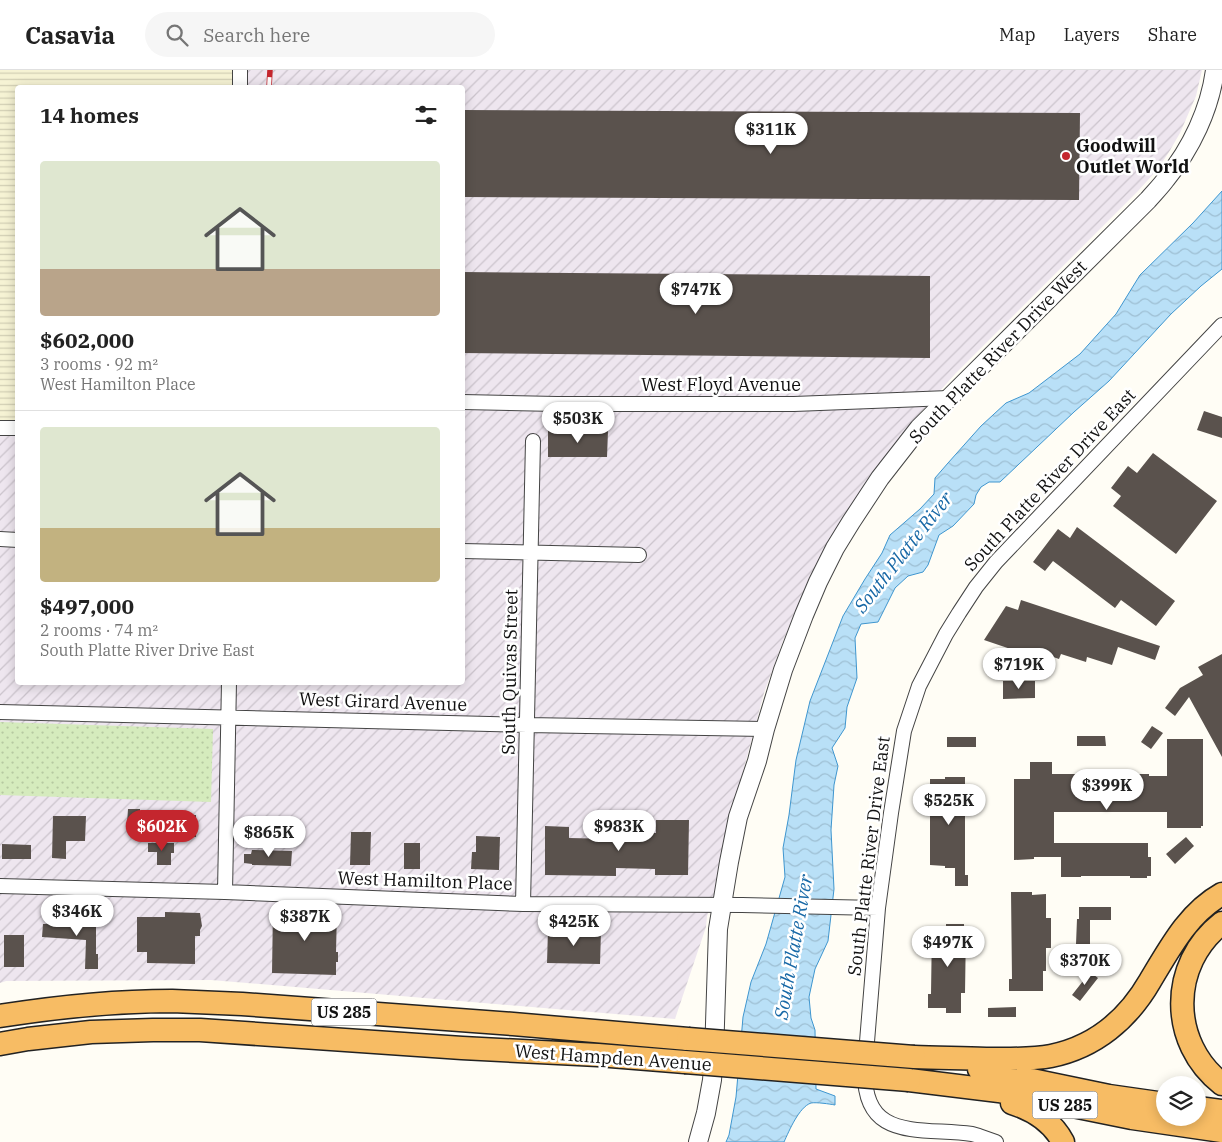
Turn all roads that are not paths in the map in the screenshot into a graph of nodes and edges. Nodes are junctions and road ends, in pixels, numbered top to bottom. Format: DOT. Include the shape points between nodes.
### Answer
graph roads {
  1 [pos="240,70"];
  2 [pos="1215,70"];
  3 [pos="240,85"];
  4 [pos="1222,325"];
  5 [pos="949,398"];
  6 [pos="465,402"];
  7 [pos="0,428"];
  8 [pos="15,428"];
  9 [pos="533,441"];
  10 [pos="0,539"];
  11 [pos="15,540"];
  12 [pos="465,551"];
  13 [pos="531,553"];
  14 [pos="639,555"];
  15 [pos="229,685"];
  16 [pos="0,712"];
  17 [pos="228,717"];
  18 [pos="527,725"];
  19 [pos="765,729"];
  20 [pos="0,886"];
  21 [pos="225,892"];
  22 [pos="1222,894"];
  23 [pos="523,904"];
  24 [pos="722,905"];
  25 [pos="878,908"];
  26 [pos="1222,923"];
  27 [pos="0,1016"];
  28 [pos="0,1044"];
  29 [pos="914,1057"];
  30 [pos="909,1080"];
  31 [pos="1222,1084"];
  32 [pos="1156,1103"];
  33 [pos="1206,1109"];
  34 [pos="1222,1111"];
  35 [pos="1222,1131"];
  36 [pos="1222,1140"];
  37 [pos="698,1142"];
  38 [pos="996,1142"];
  39 [pos="1064,1142"];
  40 [pos="1207,1142"];
  1 -- 3 [label="street"];
  2 -- 5 [label="street, South Platte River Drive West" via="1208,100 1192,139 1167,178"];
  4 -- 25 [label="street, South Platte River Drive East" via="991,568 958,613 919,686 904,731"];
  5 -- 6 [label="street, West Floyd Avenue" via="794,404"];
  5 -- 19 [label="street, South Platte River Drive West" via="919,428 880,478 835,548 782,670"];
  7 -- 8 [label="street"];
  9 -- 13 [label="street, South Quivas Street"];
  10 -- 11 [label="street"];
  12 -- 13 [label="street"];
  13 -- 14 [label="street"];
  13 -- 18 [label="street, South Quivas Street"];
  15 -- 17 [label="street"];
  16 -- 17 [label="street, West Girard Avenue"];
  17 -- 18 [label="street, West Girard Avenue"];
  17 -- 21 [label="street"];
  18 -- 19 [label="street, West Girard Avenue"];
  18 -- 23 [label="street, South Quivas Street"];
  19 -- 24 [label="street, South Platte River Drive West" via="738,817"];
  20 -- 21 [label="street, West Hamilton Place"];
  21 -- 23 [label="street, West Hamilton Place"];
  22 -- 29 [label="highway" via="1206,904 1185,925 1129,1011 1104,1034 1086,1044 1070,1051 1030,1059"];
  23 -- 24 [label="street, West Hamilton Place"];
  24 -- 25 [label="street, West Hamilton Place"];
  24 -- 37 [label="street, South Platte River Drive West" via="714,1055 706,1113"];
  25 -- 38 [label="street, South Platte River Drive East" via="864,1078 866,1095 877,1115 896,1126 972,1134"];
  26 -- 31 [label="highway" via="1202,943 1193,958 1186,973 1181,1004 1192,1048 1207,1070"];
  27 -- 29 [label="highway, West Hampden Avenue / US 285, bridge" via="104,1004 203,1002"];
  28 -- 30 [label="highway, West Hampden Avenue / US 285, bridge" via="91,1032 200,1030 598,1055"];
  29 -- 32 [label="highway, West Hampden Avenue / US 285"];
  30 -- 35 [label="highway, West Hampden Avenue / US 285" via="999,1091 1132,1118"];
  30 -- 39 [label="highway" via="1023,1106 1052,1125"];
  33 -- 34 [label="highway"];
  36 -- 40 [label="highway"];
}
